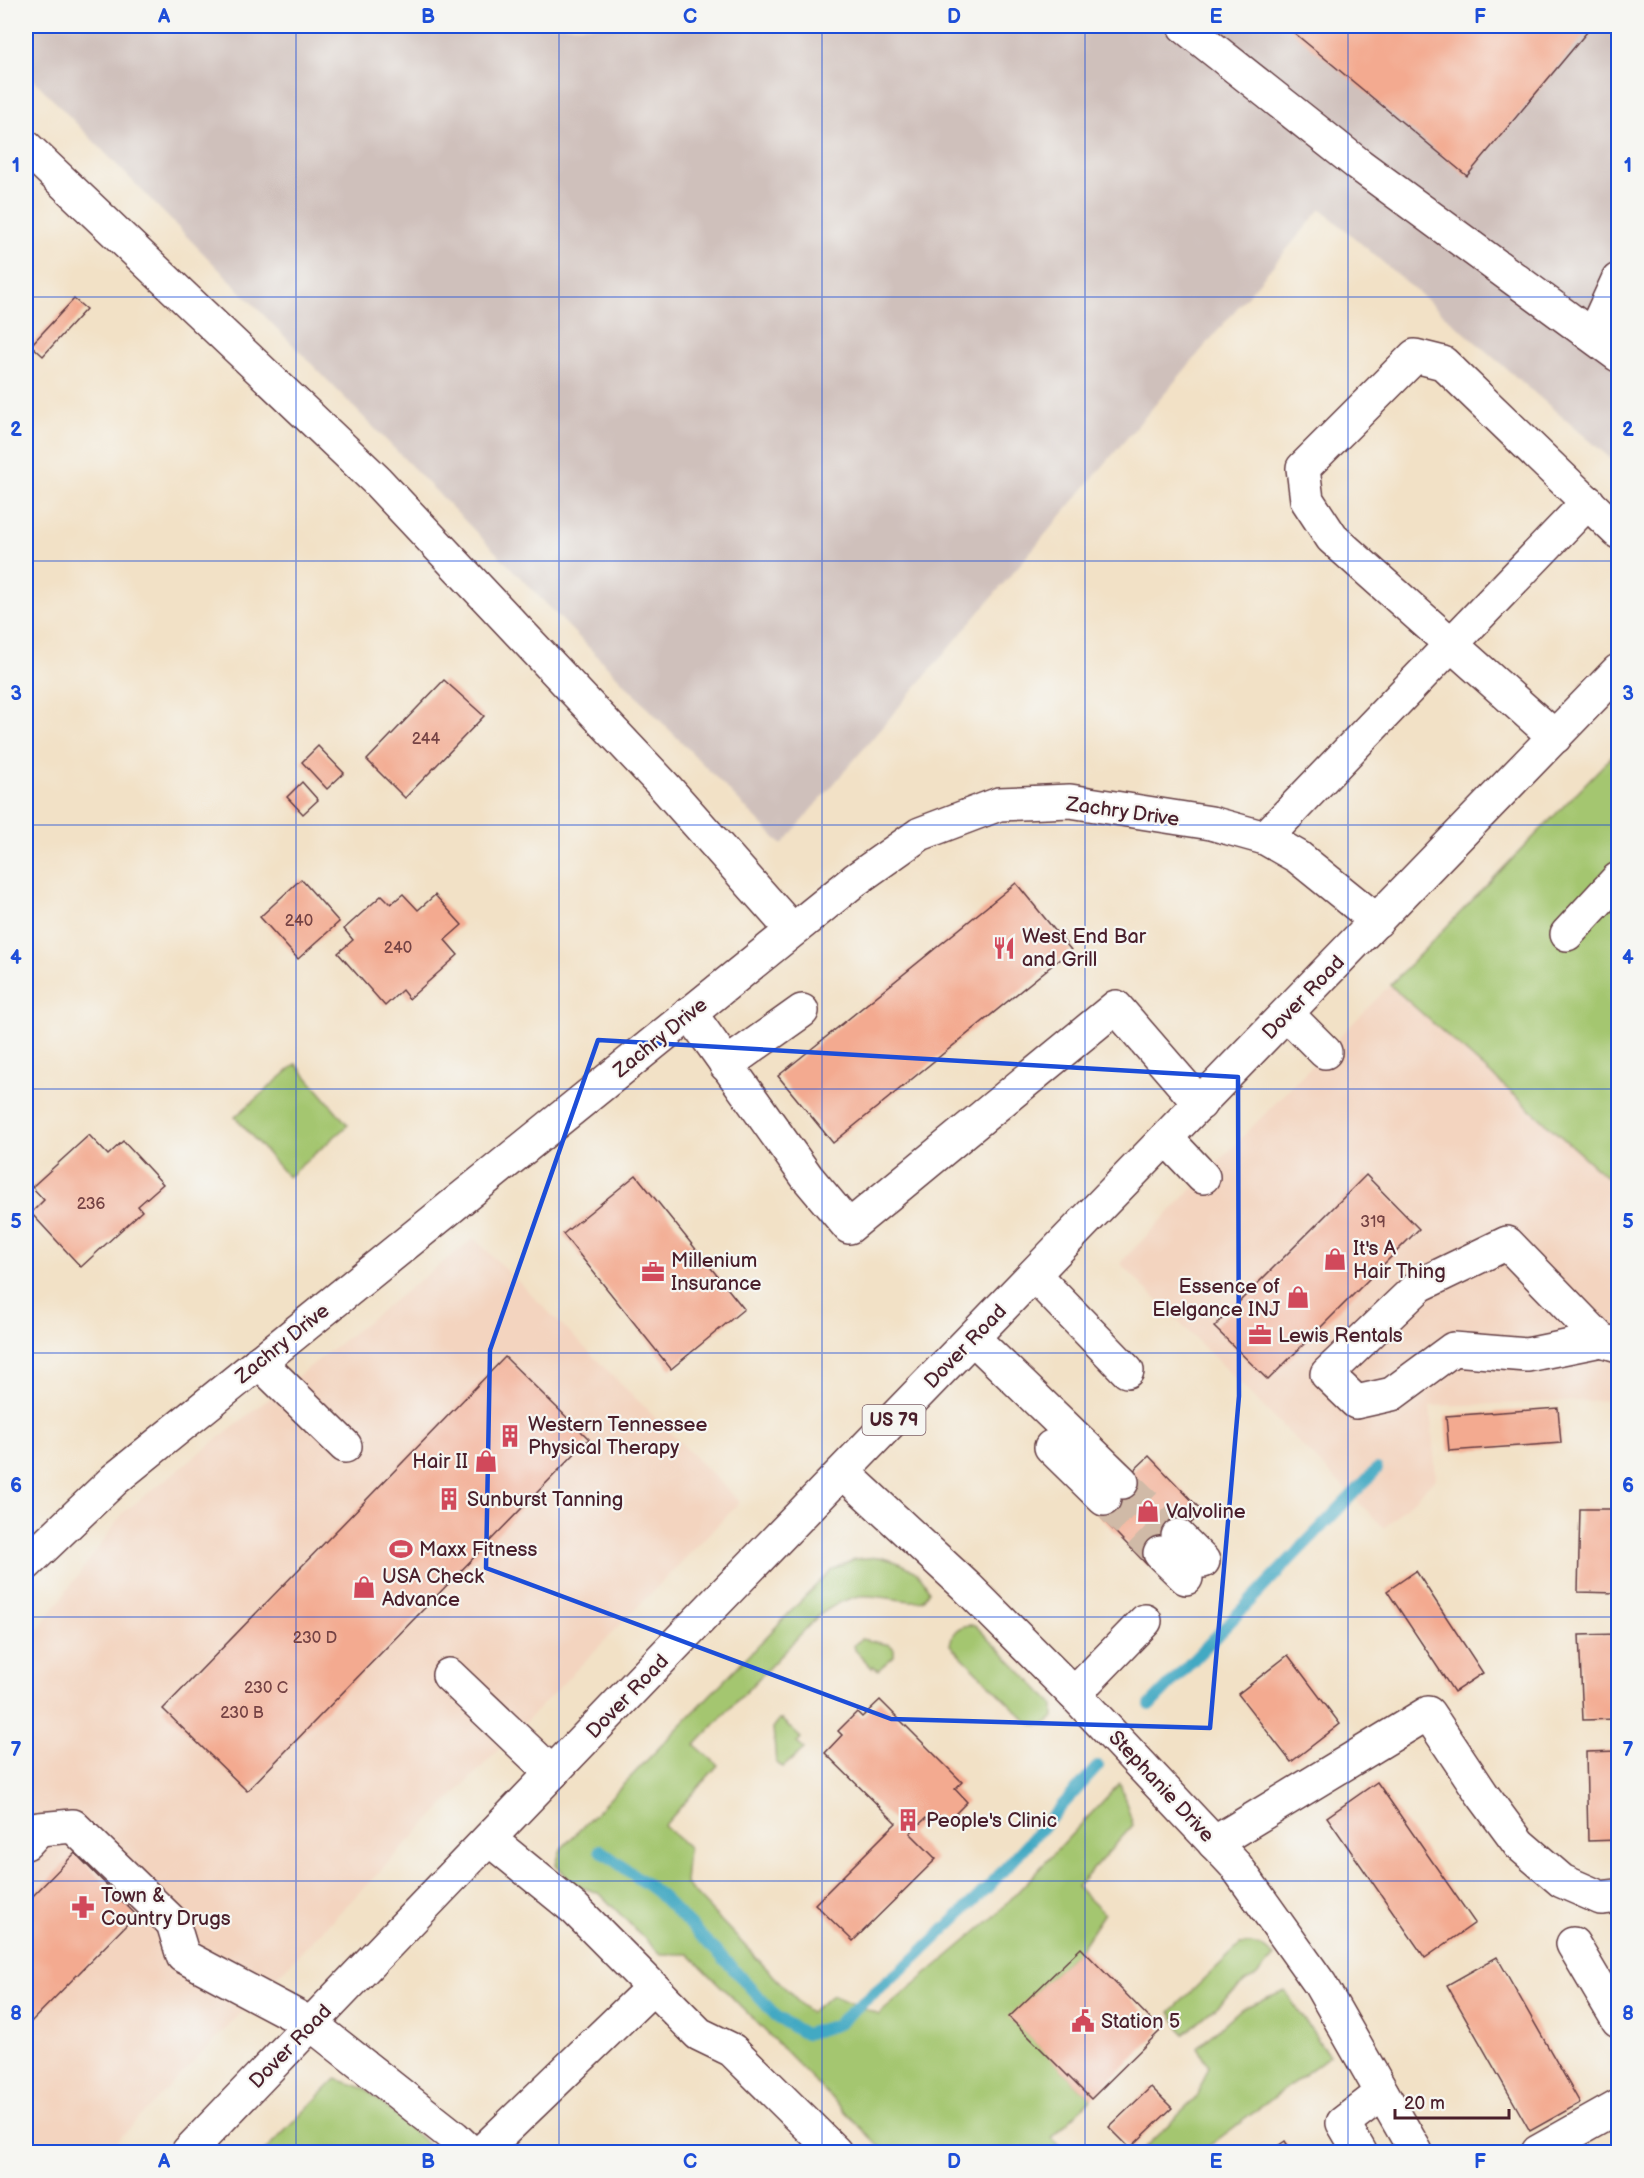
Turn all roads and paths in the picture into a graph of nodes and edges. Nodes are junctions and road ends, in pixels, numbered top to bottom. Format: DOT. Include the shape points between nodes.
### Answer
graph roads {
  1 [pos="1184,26"];
  2 [pos="26,147"];
  3 [pos="1618,280"];
  4 [pos="1593,335"];
  5 [pos="1618,355"];
  6 [pos="1588,502"];
  7 [pos="1618,532"];
  8 [pos="1451,644"];
  9 [pos="1618,671"];
  10 [pos="1555,737"];
  11 [pos="1265,838"];
  12 [pos="1618,879"];
  13 [pos="1377,921"];
  14 [pos="792,930"];
  15 [pos="1567,933"];
  16 [pos="802,1011"];
  17 [pos="690,1013"];
  18 [pos="1287,1014"];
  19 [pos="1325,1052"];
  20 [pos="726,1065"];
  21 [pos="1200,1104"];
  22 [pos="1166,1138"];
  23 [pos="1203,1177"];
  24 [pos="1034,1275"];
  25 [pos="973,1338"];
  26 [pos="1610,1343"];
  27 [pos="259,1362"];
  28 [pos="1128,1371"];
  29 [pos="345,1446"];
  30 [pos="843,1472"];
  31 [pos="1113,1490"];
  32 [pos="1169,1544"];
  33 [pos="26,1564"];
  34 [pos="1195,1569"];
  35 [pos="1145,1621"];
  36 [pos="449,1675"];
  37 [pos="1074,1694"];
  38 [pos="552,1773"];
  39 [pos="489,1839"];
  40 [pos="26,1843"];
  41 [pos="1215,1843"];
  42 [pos="1618,1896"];
  43 [pos="1573,1944"];
  44 [pos="652,1988"];
  45 [pos="1618,2020"];
  46 [pos="311,2025"];
  47 [pos="1382,2093"];
  48 [pos="1618,2107"];
  49 [pos="188,2152"];
  50 [pos="470,2152"];
  51 [pos="482,2152"];
  52 [pos="835,2152"];
  53 [pos="1360,2152"];
  54 [pos="1416,2152"];
  55 [pos="1538,2152"];
  1 -- 4 [label="street" via="1358,164"];
  2 -- 14 [label="street" via="377,481 666,788"];
  3 -- 4 [label="street"];
  4 -- 5 [label="street"];
  6 -- 7 [label="street"];
  6 -- 8 [label="street"];
  6 -- 8 [label="street" via="1443,363 1415,356 1303,468 1307,500 1332,538"];
  8 -- 10 [label="street"];
  8 -- 11 [label="street"];
  9 -- 10 [label="street, Dover Road / US 79"];
  10 -- 13 [label="street, Dover Road / US 79"];
  11 -- 13 [label="street, Zachry Drive" via="1298,857"];
  11 -- 14 [label="street, Zachry Drive" via="1211,823 1070,801 999,804 920,834"];
  12 -- 15 [label="street"];
  13 -- 18 [label="street, Dover Road / US 79"];
  14 -- 17 [label="street, Zachry Drive"];
  16 -- 20 [label="street"];
  17 -- 20 [label="street"];
  17 -- 27 [label="street, Zachry Drive"];
  18 -- 19 [label="street"];
  18 -- 21 [label="street, Dover Road / US 79"];
  20 -- 21 [label="street" via="807,1177 849,1227 1116,1007"];
  21 -- 22 [label="street, Dover Road / US 79"];
  22 -- 23 [label="street"];
  22 -- 24 [label="street, Dover Road / US 79"];
  24 -- 25 [label="street, Dover Road / US 79"];
  24 -- 28 [label="street"];
  25 -- 30 [label="street, Dover Road / US 79"];
  25 -- 31 [label="street" via="1060,1438"];
  26 -- 26 [label="street" via="1507,1243 1420,1285 1327,1374 1356,1402 1392,1394 1453,1349 1527,1355"];
  27 -- 29 [label="street"];
  27 -- 33 [label="street, Zachry Drive" via="115,1479"];
  30 -- 37 [label="street, Stephanie Drive" via="967,1587"];
  30 -- 38 [label="street, Dover Road / US 79"];
  32 -- 34 [label="street"];
  35 -- 37 [label="street"];
  36 -- 38 [label="street"];
  37 -- 41 [label="street, Stephanie Drive"];
  38 -- 39 [label="street, Dover Road / US 79"];
  39 -- 44 [label="street" via="575,1909"];
  39 -- 46 [label="street, Dover Road / US 79"];
  40 -- 46 [label="street" via="39,1829 73,1826 173,1923 183,1956"];
  41 -- 42 [label="street" via="1428,1713 1519,1844 1562,1881 1601,1898"];
  41 -- 47 [label="street, Stephanie Drive" via="1236,1866 1320,1984"];
  43 -- 45 [label="street"];
  44 -- 51 [label="street"];
  44 -- 52 [label="street" via="699,2034 732,2050"];
  46 -- 49 [label="street, Dover Road / US 79"];
  46 -- 50 [label="street"];
  47 -- 53 [label="street" via="1343,2123"];
  47 -- 54 [label="street, Stephanie Drive"];
  48 -- 55 [label="street"];
}
